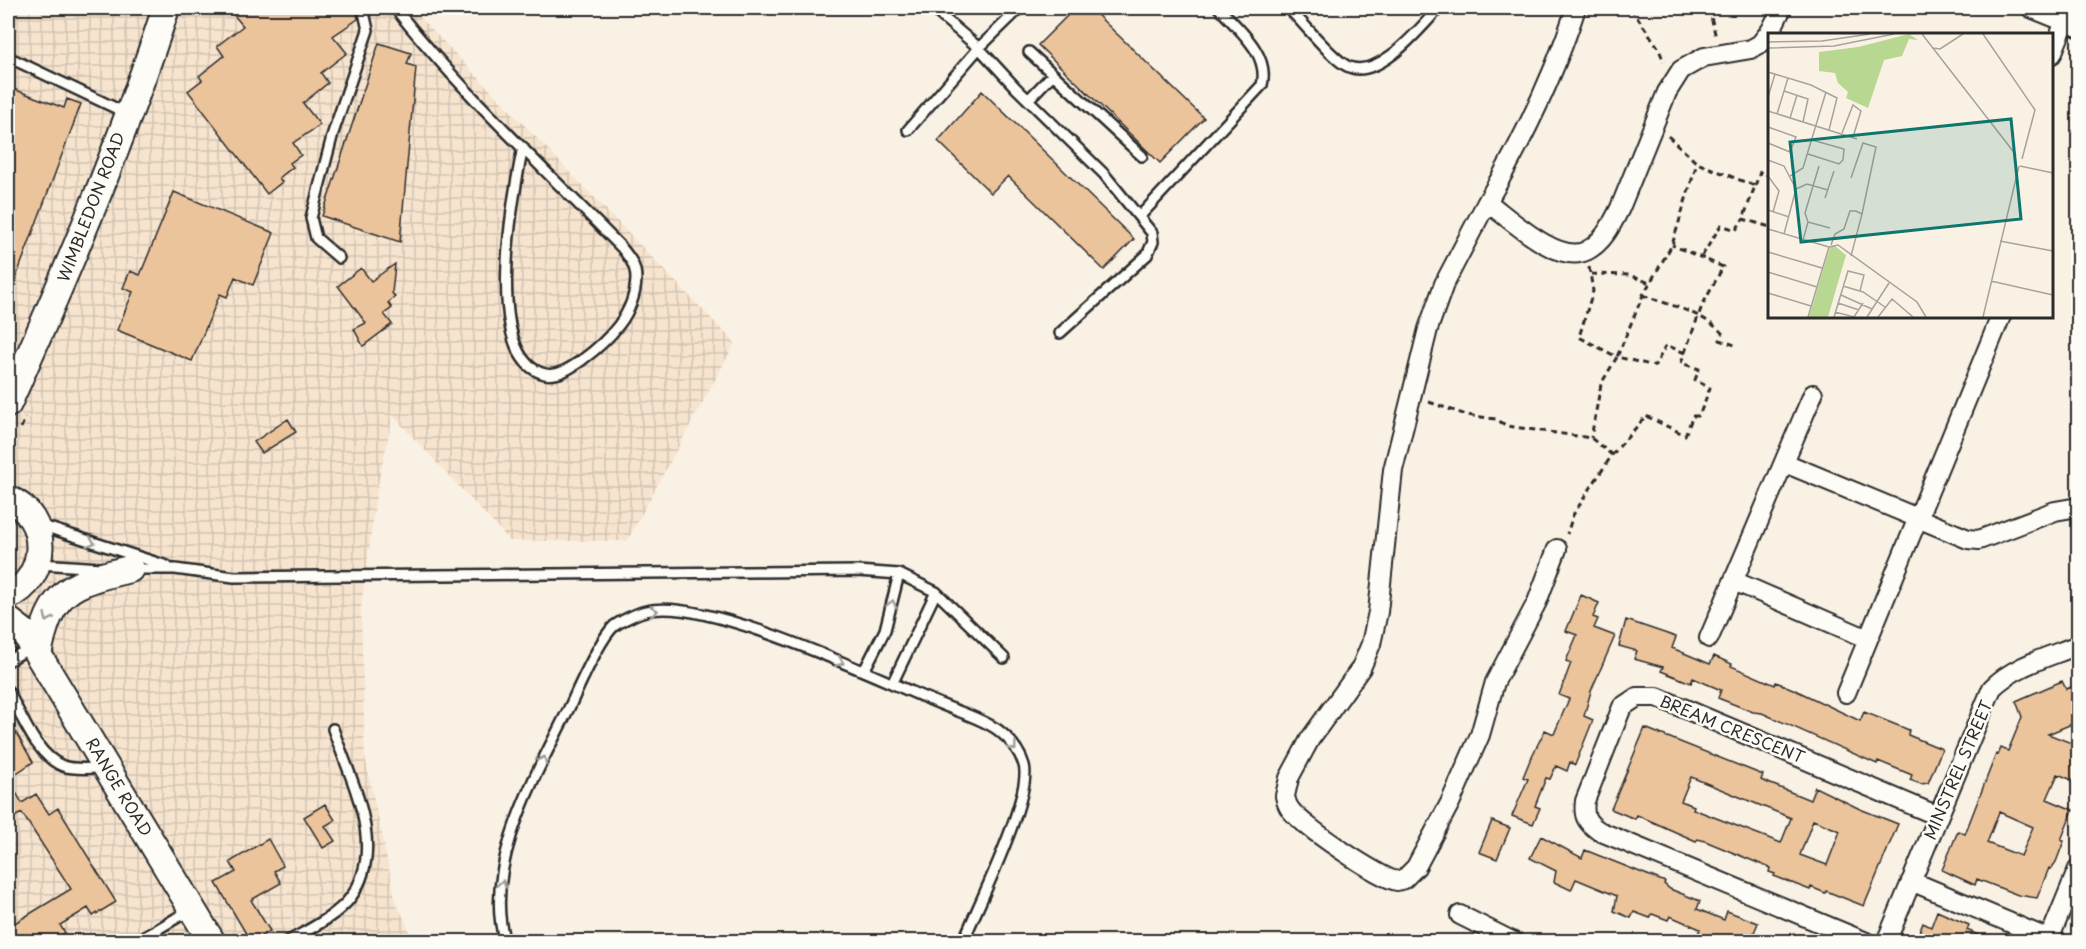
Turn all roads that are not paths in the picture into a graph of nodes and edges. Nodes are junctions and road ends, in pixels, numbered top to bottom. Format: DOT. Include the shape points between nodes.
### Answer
graph roads {
  1 [pos="166,8"];
  2 [pos="363,8"];
  3 [pos="395,8"];
  4 [pos="932,8"];
  5 [pos="1020,8"];
  6 [pos="1219,8"];
  7 [pos="1288,8"];
  8 [pos="1439,8"];
  9 [pos="1576,8"];
  10 [pos="1782,8"];
  11 [pos="2031,8"];
  12 [pos="2072,24"];
  13 [pos="1769,33"];
  14 [pos="1768,34"];
  15 [pos="979,48"];
  16 [pos="1029,52"];
  17 [pos="2053,52"];
  18 [pos="8,57"];
  19 [pos="1053,74"];
  20 [pos="1028,100"];
  21 [pos="128,114"];
  22 [pos="908,130"];
  23 [pos="524,147"];
  24 [pos="1142,156"];
  25 [pos="1486,202"];
  26 [pos="1140,216"];
  27 [pos="339,258"];
  28 [pos="2000,318"];
  29 [pos="1060,333"];
  30 [pos="1814,394"];
  31 [pos="8,404"];
  32 [pos="1785,463"];
  33 [pos="10,492"];
  34 [pos="2079,507"];
  35 [pos="1917,519"];
  36 [pos="35,524"];
  37 [pos="1557,549"];
  38 [pos="38,564"];
  39 [pos="130,569"];
  40 [pos="176,569"];
  41 [pos="899,574"];
  42 [pos="1734,581"];
  43 [pos="15,592"];
  44 [pos="936,592"];
  45 [pos="26,638"];
  46 [pos="1709,638"];
  47 [pos="1868,639"];
  48 [pos="2079,645"];
  49 [pos="1004,658"];
  50 [pos="8,661"];
  51 [pos="864,671"];
  52 [pos="893,682"];
  53 [pos="8,691"];
  54 [pos="1846,693"];
  55 [pos="333,729"];
  56 [pos="107,768"];
  57 [pos="1938,816"];
  58 [pos="2079,868"];
  59 [pos="1911,881"];
  60 [pos="192,909"];
  61 [pos="1460,915"];
  62 [pos="1495,938"];
  63 [pos="2048,940"];
  64 [pos="136,942"];
  65 [pos="212,942"];
  66 [pos="287,942"];
  67 [pos="505,942"];
  68 [pos="963,942"];
  69 [pos="1514,942"];
  70 [pos="1866,942"];
  71 [pos="1886,942"];
  1 -- 21 [label="main road, WIMBLEDON ROAD"];
  2 -- 27 [label="lane" via="368,30 333,133 312,218 316,238"];
  3 -- 23 [label="lane" via="434,58"];
  4 -- 15 [label="lane"];
  5 -- 15 [label="lane"];
  6 -- 26 [label="lane" via="1262,59 1262,85"];
  7 -- 8 [label="lane" via="1337,58 1358,69 1379,64 1407,42"];
  9 -- 25 [label="street" via="1550,79"];
  10 -- 13 [label="street"];
  11 -- 12 [label="street"];
  12 -- 17 [label="street"];
  14 -- 25 [label="street" via="1751,49 1692,62 1674,80 1620,208 1601,240 1584,253 1567,254 1553,249"];
  15 -- 20 [label="lane"];
  15 -- 22 [label="lane"];
  16 -- 19 [label="lane"];
  18 -- 21 [label="lane"];
  19 -- 20 [label="lane"];
  19 -- 24 [label="lane"];
  20 -- 26 [label="lane" via="1104,174"];
  21 -- 31 [label="main road, WIMBLEDON ROAD" via="65,276"];
  23 -- 23 [label="lane" via="621,247 636,272 621,324 607,341 569,369 553,374 529,365 510,326 507,242"];
  25 -- 37 [label="street" via="1468,234 1428,329 1393,470 1371,644 1361,668 1310,739 1289,778 1286,802 1294,814 1382,876 1397,881 1412,872 1450,803 1480,735 1495,682 1537,602"];
  26 -- 29 [label="lane" via="1152,233 1148,255"];
  28 -- 35 [label="street"];
  30 -- 32 [label="street"];
  32 -- 35 [label="street"];
  32 -- 42 [label="street"];
  33 -- 36 [label="main road"];
  34 -- 35 [label="street" via="2055,511 1979,540"];
  35 -- 47 [label="street"];
  36 -- 38 [label="main road" via="40,550"];
  36 -- 40 [label="lane, one-way"];
  38 -- 39 [label="lane"];
  38 -- 43 [label="main road"];
  39 -- 40 [label="lane"];
  39 -- 45 [label="main road, one-way" via="84,580 66,592 51,610 42,630"];
  40 -- 41 [label="lane" via="234,577 858,571"];
  41 -- 44 [label="lane"];
  51 -- 41 [label="lane, one-way" via="885,630"];
  42 -- 46 [label="street"];
  42 -- 47 [label="street"];
  43 -- 45 [label="main road, RANGE ROAD"];
  44 -- 49 [label="lane"];
  44 -- 52 [label="lane"];
  45 -- 50 [label="lane"];
  45 -- 56 [label="main road, RANGE ROAD"];
  47 -- 54 [label="street"];
  48 -- 57 [label="street, MINSTREL STREET" via="2018,670 1992,688"];
  51 -- 52 [label="lane"];
  67 -- 51 [label="lane, one-way" via="500,894 518,813 588,667 614,626 645,611 686,610 731,621"];
  52 -- 68 [label="lane, one-way" via="998,729 1015,746 1025,767 1025,786 1014,820"];
  53 -- 56 [label="lane" via="52,759 69,767"];
  55 -- 66 [label="lane" via="365,822 366,858 361,880 351,898"];
  56 -- 60 [label="main road, RANGE ROAD"];
  57 -- 59 [label="street, MINSTREL STREET"];
  57 -- 70 [label="street, BREAM CRESCENT" via="1657,697 1636,697 1622,707 1585,801 1587,822 1599,831"];
  58 -- 63 [label="street"];
  59 -- 63 [label="street"];
  59 -- 71 [label="street, MINSTREL STREET"];
  60 -- 64 [label="lane"];
  60 -- 65 [label="main road, RANGE ROAD"];
  61 -- 62 [label="street"];
  62 -- 69 [label="street"];
}
